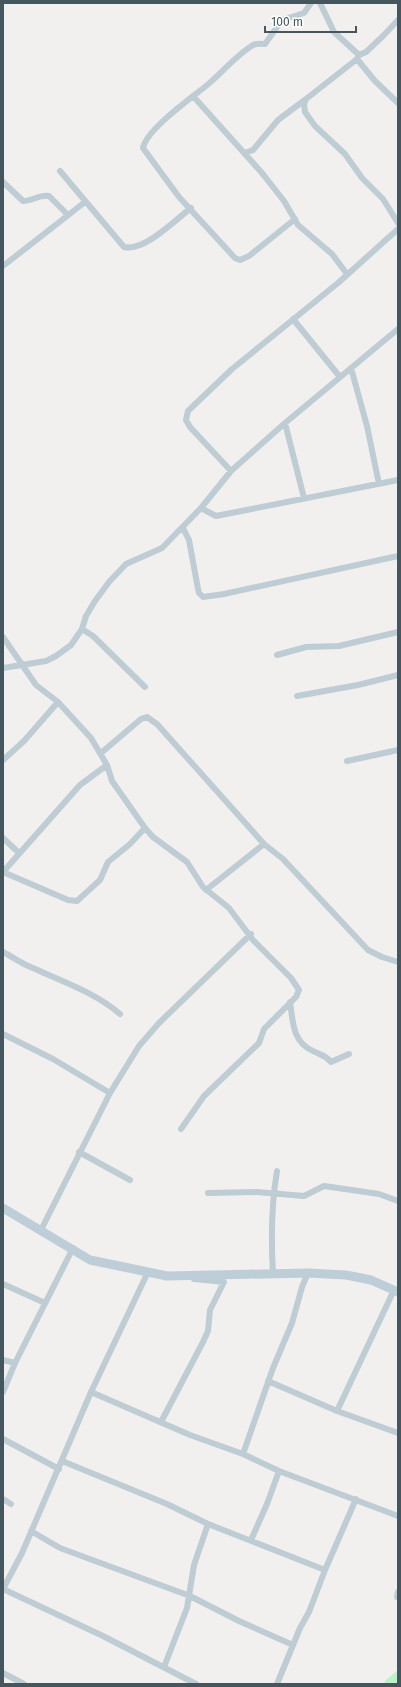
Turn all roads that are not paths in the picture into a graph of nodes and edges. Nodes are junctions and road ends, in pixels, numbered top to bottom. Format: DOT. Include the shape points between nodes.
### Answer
graph roads {
  1 [pos="311,3"];
  2 [pos="320,3"];
  3 [pos="398,20"];
  4 [pos="358,57"];
  5 [pos="193,96"];
  6 [pos="306,99"];
  7 [pos="398,103"];
  8 [pos="245,153"];
  9 [pos="60,170"];
  10 [pos="3,182"];
  11 [pos="85,202"];
  12 [pos="191,208"];
  13 [pos="68,215"];
  14 [pos="295,219"];
  15 [pos="398,222"];
  16 [pos="398,229"];
  17 [pos="3,266"];
  18 [pos="347,274"];
  19 [pos="293,319"];
  20 [pos="398,329"];
  21 [pos="351,368"];
  22 [pos="340,378"];
  23 [pos="285,423"];
  24 [pos="230,471"];
  25 [pos="398,480"];
  26 [pos="379,484"];
  27 [pos="304,498"];
  28 [pos="201,508"];
  29 [pos="183,528"];
  30 [pos="398,556"];
  31 [pos="82,629"];
  32 [pos="398,632"];
  33 [pos="3,637"];
  34 [pos="277,655"];
  35 [pos="21,664"];
  36 [pos="3,668"];
  37 [pos="398,675"];
  38 [pos="145,687"];
  39 [pos="297,696"];
  40 [pos="58,702"];
  41 [pos="398,750"];
  42 [pos="101,753"];
  43 [pos="3,760"];
  44 [pos="347,761"];
  45 [pos="107,765"];
  46 [pos="145,828"];
  47 [pos="3,838"];
  48 [pos="264,844"];
  49 [pos="19,853"];
  50 [pos="3,872"];
  51 [pos="206,890"];
  52 [pos="251,934"];
  53 [pos="3,952"];
  54 [pos="398,962"];
  55 [pos="290,1002"];
  56 [pos="120,1014"];
  57 [pos="3,1034"];
  58 [pos="349,1054"];
  59 [pos="110,1093"];
  60 [pos="181,1129"];
  61 [pos="79,1152"];
  62 [pos="277,1172"];
  63 [pos="130,1180"];
  64 [pos="208,1193"];
  65 [pos="273,1194"];
  66 [pos="398,1201"];
  67 [pos="3,1208"];
  68 [pos="41,1230"];
  69 [pos="73,1248"];
  70 [pos="148,1272"];
  71 [pos="308,1273"];
  72 [pos="273,1274"];
  73 [pos="167,1276"];
  74 [pos="3,1284"];
  75 [pos="396,1291"];
  76 [pos="45,1303"];
  77 [pos="3,1360"];
  78 [pos="15,1363"];
  79 [pos="268,1381"];
  80 [pos="3,1392"];
  81 [pos="91,1392"];
  82 [pos="337,1411"];
  83 [pos="161,1422"];
  84 [pos="398,1433"];
  85 [pos="3,1439"];
  86 [pos="243,1454"];
  87 [pos="62,1461"];
  88 [pos="59,1469"];
  89 [pos="279,1471"];
  90 [pos="3,1499"];
  91 [pos="356,1500"];
  92 [pos="11,1504"];
  93 [pos="398,1516"];
  94 [pos="208,1524"];
  95 [pos="32,1531"];
  96 [pos="250,1540"];
  97 [pos="325,1570"];
  98 [pos="3,1589"];
  99 [pos="190,1596"];
  100 [pos="293,1645"];
  101 [pos="164,1667"];
  102 [pos="3,1673"];
  103 [pos="182,1681"];
  104 [pos="24,1684"];
  105 [pos="196,1684"];
  106 [pos="277,1684"];
  1 -- 5 [label="street" via="304,13 282,20 265,44 255,44 247,49"];
  2 -- 4 [label="street" via="334,32"];
  3 -- 4 [label="street"];
  4 -- 6 [label="street"];
  4 -- 7 [label="street" via="375,81"];
  5 -- 8 [label="street"];
  5 -- 12 [label="street" via="171,113 147,139 143,148 179,197"];
  6 -- 8 [label="street" via="278,120 253,150"];
  6 -- 15 [label="street" via="305,112 314,126 345,154 362,178 383,199"];
  8 -- 14 [label="street" via="284,201"];
  9 -- 11 [label="street"];
  10 -- 13 [label="street" via="23,201 49,196"];
  11 -- 12 [label="street" via="124,247 130,248 145,244"];
  11 -- 13 [label="street"];
  12 -- 14 [label="street" via="231,255 240,260 250,256"];
  13 -- 17 [label="street"];
  14 -- 18 [label="street" via="298,225 332,254"];
  16 -- 18 [label="street"];
  18 -- 19 [label="street"];
  19 -- 22 [label="street"];
  19 -- 24 [label="street" via="232,369 188,411 186,420 190,427"];
  20 -- 21 [label="street"];
  21 -- 22 [label="street"];
  21 -- 26 [label="street"];
  22 -- 23 [label="street"];
  23 -- 24 [label="street"];
  23 -- 27 [label="street"];
  24 -- 28 [label="street"];
  25 -- 26 [label="street"];
  26 -- 27 [label="street"];
  27 -- 28 [label="street" via="216,516"];
  28 -- 29 [label="street"];
  29 -- 30 [label="street" via="189,540 198,589 203,597"];
  29 -- 31 [label="street" via="162,548 126,564 95,601"];
  31 -- 35 [label="street" via="71,644 56,656 46,661"];
  31 -- 38 [label="street" via="93,636"];
  32 -- 34 [label="street" via="339,646 306,647"];
  33 -- 35 [label="street"];
  35 -- 36 [label="street"];
  35 -- 40 [label="street" via="36,685"];
  37 -- 39 [label="street"];
  40 -- 42 [label="street" via="91,738"];
  40 -- 43 [label="street" via="24,741"];
  41 -- 44 [label="street"];
  42 -- 45 [label="street"];
  42 -- 48 [label="street" via="141,719 147,717 157,724"];
  45 -- 46 [label="street" via="112,781"];
  45 -- 49 [label="street" via="80,785"];
  46 -- 50 [label="street" via="108,862 100,880 77,901 68,900"];
  46 -- 51 [label="street" via="153,838 187,862"];
  47 -- 49 [label="street"];
  48 -- 51 [label="street"];
  48 -- 54 [label="street" via="283,859 368,950"];
  49 -- 50 [label="street"];
  51 -- 52 [label="street" via="226,904"];
  52 -- 55 [label="street" via="253,940 300,990"];
  52 -- 59 [label="street" via="138,1046"];
  53 -- 56 [label="street" via="31,968 87,991"];
  55 -- 58 [label="street" via="293,1028 306,1048 325,1055 331,1062"];
  55 -- 60 [label="street" via="264,1029 258,1043 204,1096"];
  57 -- 59 [label="street" via="53,1059"];
  59 -- 61 [label="street"];
  61 -- 63 [label="street"];
  61 -- 68 [label="street"];
  62 -- 65 [label="street"];
  64 -- 65 [label="street"];
  65 -- 66 [label="street" via="304,1196 324,1186 380,1194"];
  65 -- 72 [label="street"];
  67 -- 68 [label="street"];
  68 -- 69 [label="street"];
  69 -- 70 [label="street" via="90,1260"];
  69 -- 76 [label="street"];
  70 -- 73 [label="street"];
  70 -- 81 [label="street"];
  71 -- 72 [label="street"];
  71 -- 75 [label="street" via="346,1275 371,1280"];
  71 -- 79 [label="street" via="292,1323"];
  72 -- 73 [label="street"];
  73 -- 83 [label="street" via="224,1282 210,1310 208,1331"];
  74 -- 76 [label="street"];
  75 -- 82 [label="street"];
  76 -- 78 [label="street"];
  77 -- 78 [label="street"];
  78 -- 80 [label="street"];
  79 -- 82 [label="street"];
  79 -- 86 [label="street"];
  81 -- 83 [label="street"];
  81 -- 87 [label="street"];
  82 -- 84 [label="street"];
  83 -- 86 [label="street"];
  85 -- 88 [label="street"];
  86 -- 89 [label="street"];
  87 -- 88 [label="street"];
  87 -- 94 [label="street" via="167,1504"];
  88 -- 95 [label="street"];
  89 -- 91 [label="street"];
  89 -- 96 [label="street"];
  90 -- 92 [label="street"];
  91 -- 93 [label="street"];
  91 -- 97 [label="street"];
  94 -- 96 [label="street"];
  94 -- 99 [label="street" via="194,1565"];
  95 -- 98 [label="street"];
  95 -- 99 [label="street" via="60,1548"];
  96 -- 97 [label="street"];
  97 -- 100 [label="street"];
  98 -- 101 [label="street"];
  99 -- 100 [label="street"];
  99 -- 101 [label="street"];
  100 -- 106 [label="street"];
  101 -- 103 [label="street"];
  102 -- 104 [label="street"];
  103 -- 105 [label="street"];
}
